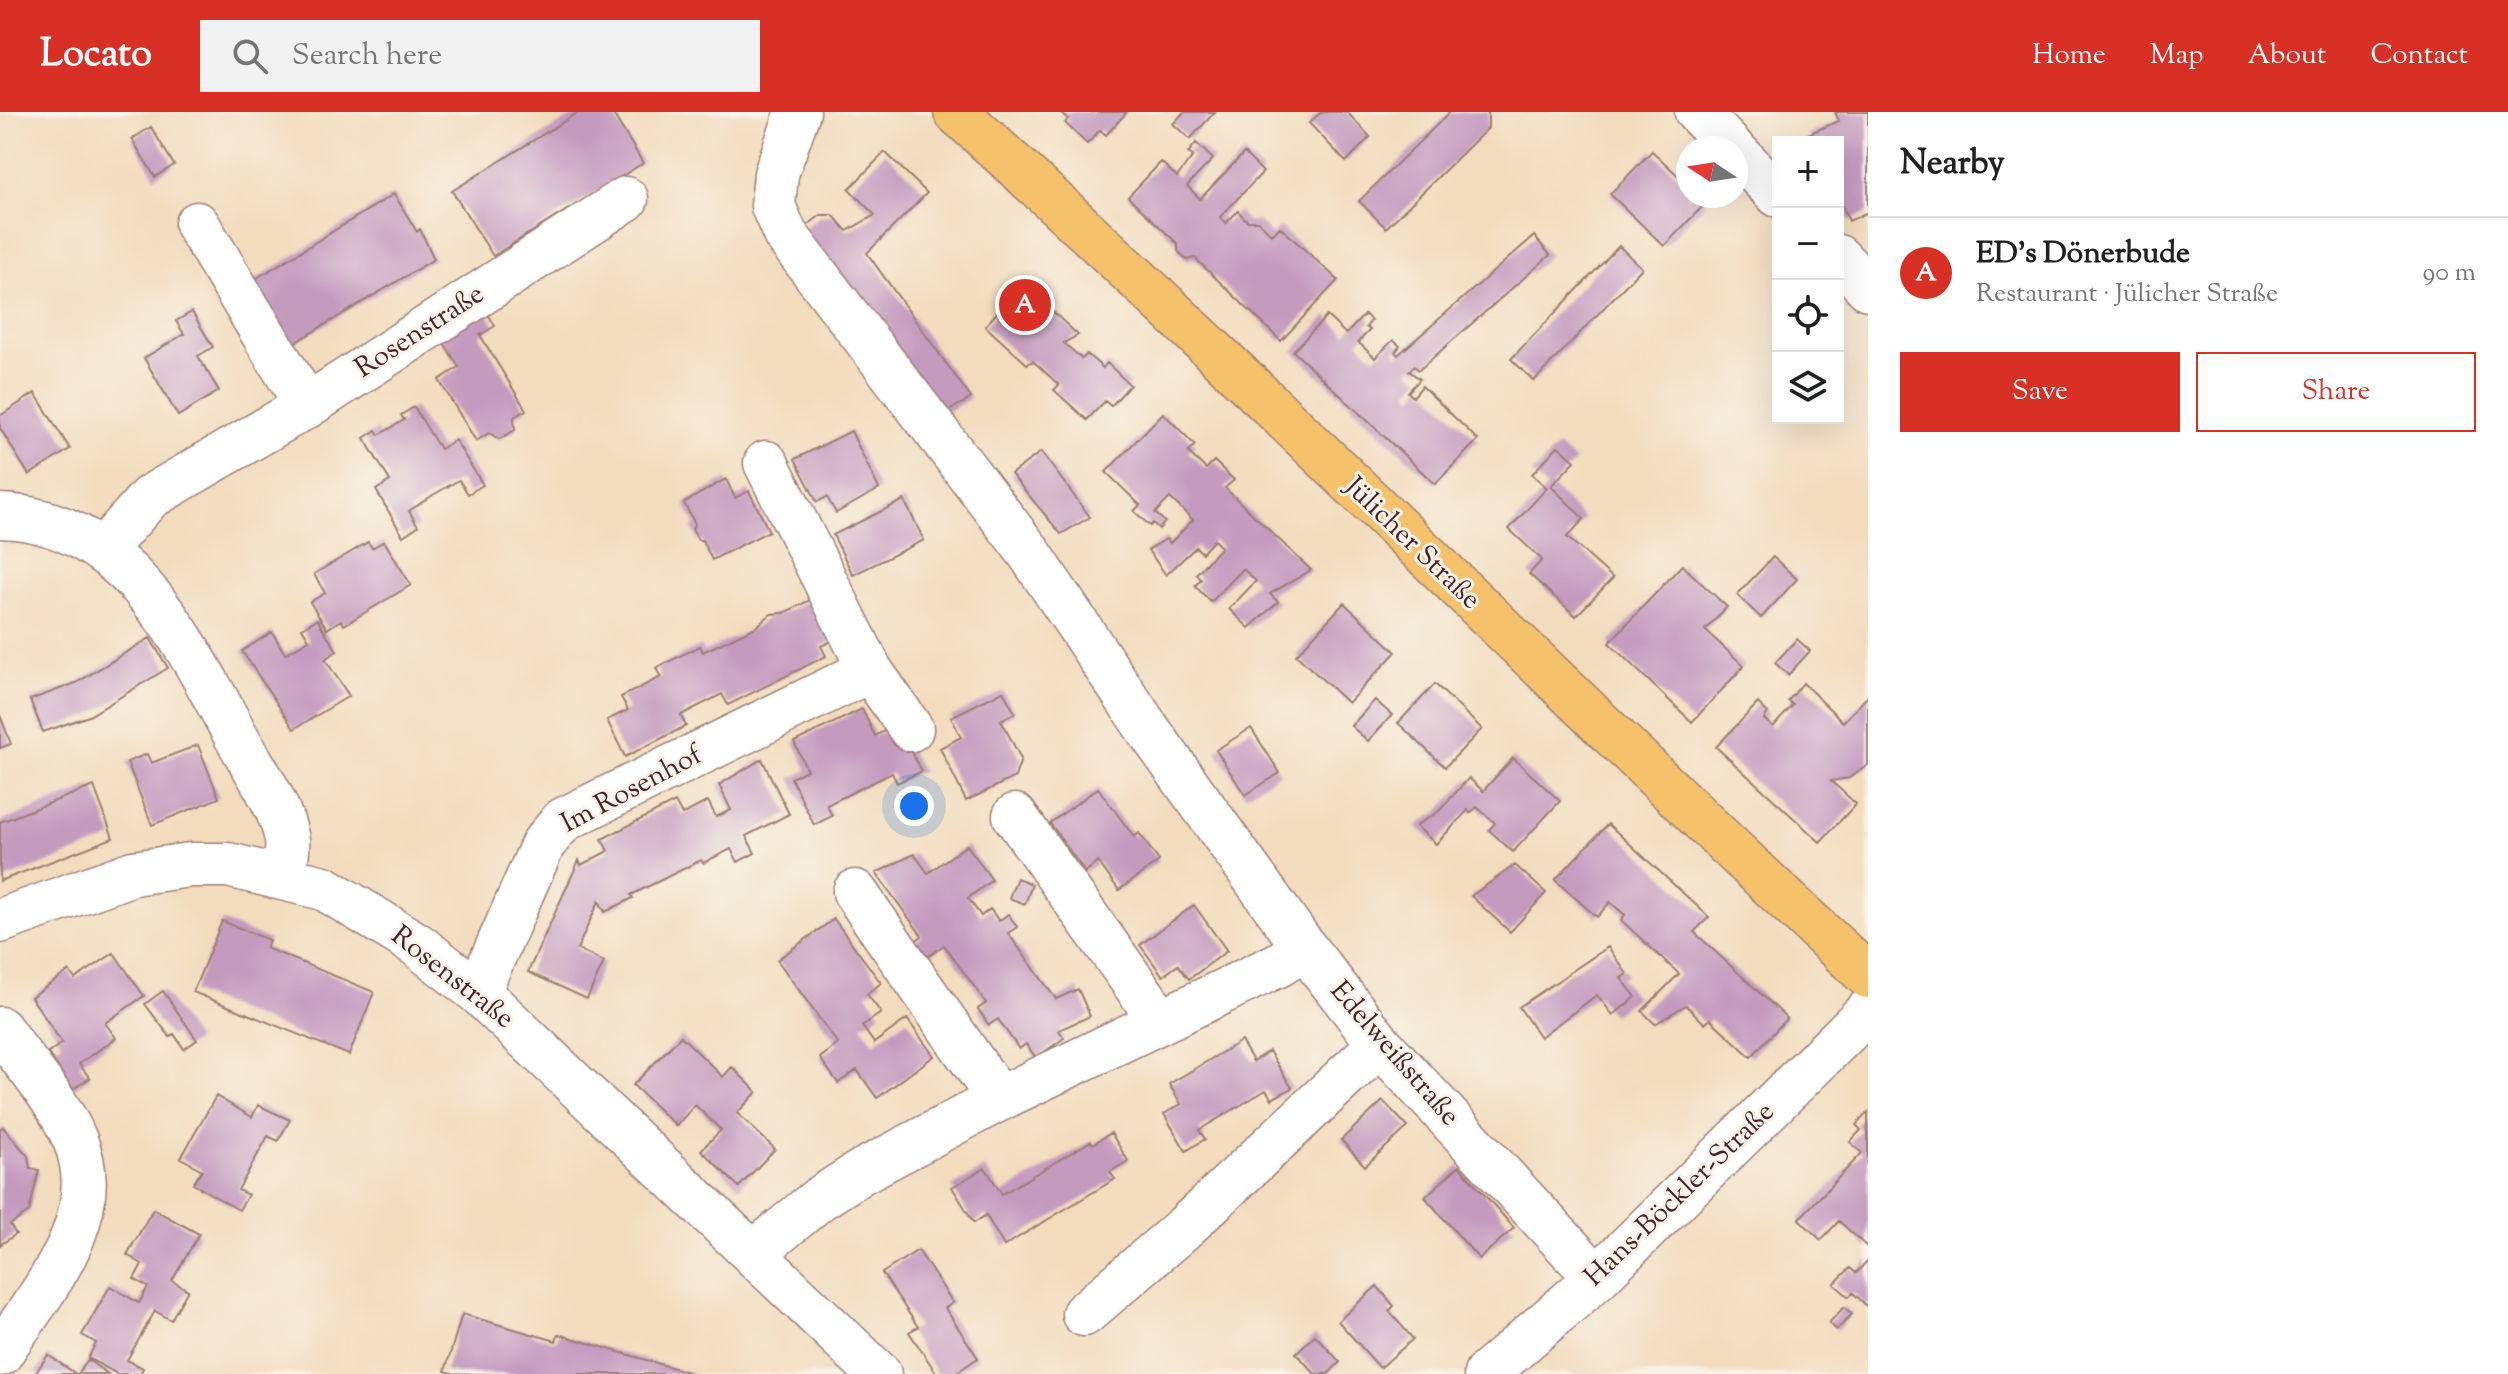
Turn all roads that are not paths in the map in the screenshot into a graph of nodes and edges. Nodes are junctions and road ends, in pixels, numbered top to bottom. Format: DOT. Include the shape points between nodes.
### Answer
graph roads {
  1 [pos="798,112"];
  2 [pos="956,112"];
  3 [pos="1697,112"];
  4 [pos="1720,136"];
  5 [pos="1748,164"];
  6 [pos="1772,189"];
  7 [pos="626,199"];
  8 [pos="197,224"];
  9 [pos="1844,263"];
  10 [pos="1868,288"];
  11 [pos="307,406"];
  12 [pos="766,463"];
  13 [pos="0,516"];
  14 [pos="102,551"];
  15 [pos="870,670"];
  16 [pos="911,729"];
  17 [pos="1015,816"];
  18 [pos="283,876"];
  19 [pos="855,892"];
  20 [pos="0,921"];
  21 [pos="1304,947"];
  22 [pos="1868,976"];
  23 [pos="478,992"];
  24 [pos="1868,1011"];
  25 [pos="1161,1021"];
  26 [pos="0,1029"];
  27 [pos="1380,1044"];
  28 [pos="999,1099"];
  29 [pos="755,1252"];
  30 [pos="1597,1278"];
  31 [pos="1084,1314"];
  32 [pos="0,1354"];
  33 [pos="879,1374"];
  34 [pos="1486,1374"];
  1 -- 21 [label="street, Edelweißstraße" via="776,174 773,206 785,234 1028,551"];
  2 -- 22 [label="main road, Jülicher Straße"];
  3 -- 4 [label="street"];
  5 -- 6 [label="street"];
  7 -- 11 [label="street, Rosenstraße"];
  8 -- 11 [label="street"];
  9 -- 10 [label="street"];
  11 -- 14 [label="street, Rosenstraße" via="150,497"];
  12 -- 15 [label="street"];
  13 -- 14 [label="street" via="57,527"];
  14 -- 18 [label="street" via="157,602 187,645 273,805 287,840"];
  15 -- 16 [label="street"];
  15 -- 23 [label="street, Im Rosenhof" via="563,820 543,844"];
  17 -- 25 [label="street"];
  18 -- 20 [label="street, Rosenstraße" via="228,865 133,873"];
  18 -- 23 [label="street, Rosenstraße" via="324,888 416,944"];
  19 -- 28 [label="street"];
  21 -- 25 [label="street" via="1280,964"];
  21 -- 27 [label="street, Edelweißstraße"];
  23 -- 29 [label="street, Rosenstraße"];
  24 -- 30 [label="street, Hans-Böckler-Straße"];
  25 -- 28 [label="street"];
  26 -- 32 [label="street" via="61,1114 85,1174 74,1237"];
  27 -- 30 [label="street, Edelweißstraße"];
  27 -- 31 [label="street"];
  28 -- 29 [label="street" via="861,1172"];
  29 -- 33 [label="street, Rosenstraße"];
  30 -- 34 [label="street, Hans-Böckler-Straße"];
}
